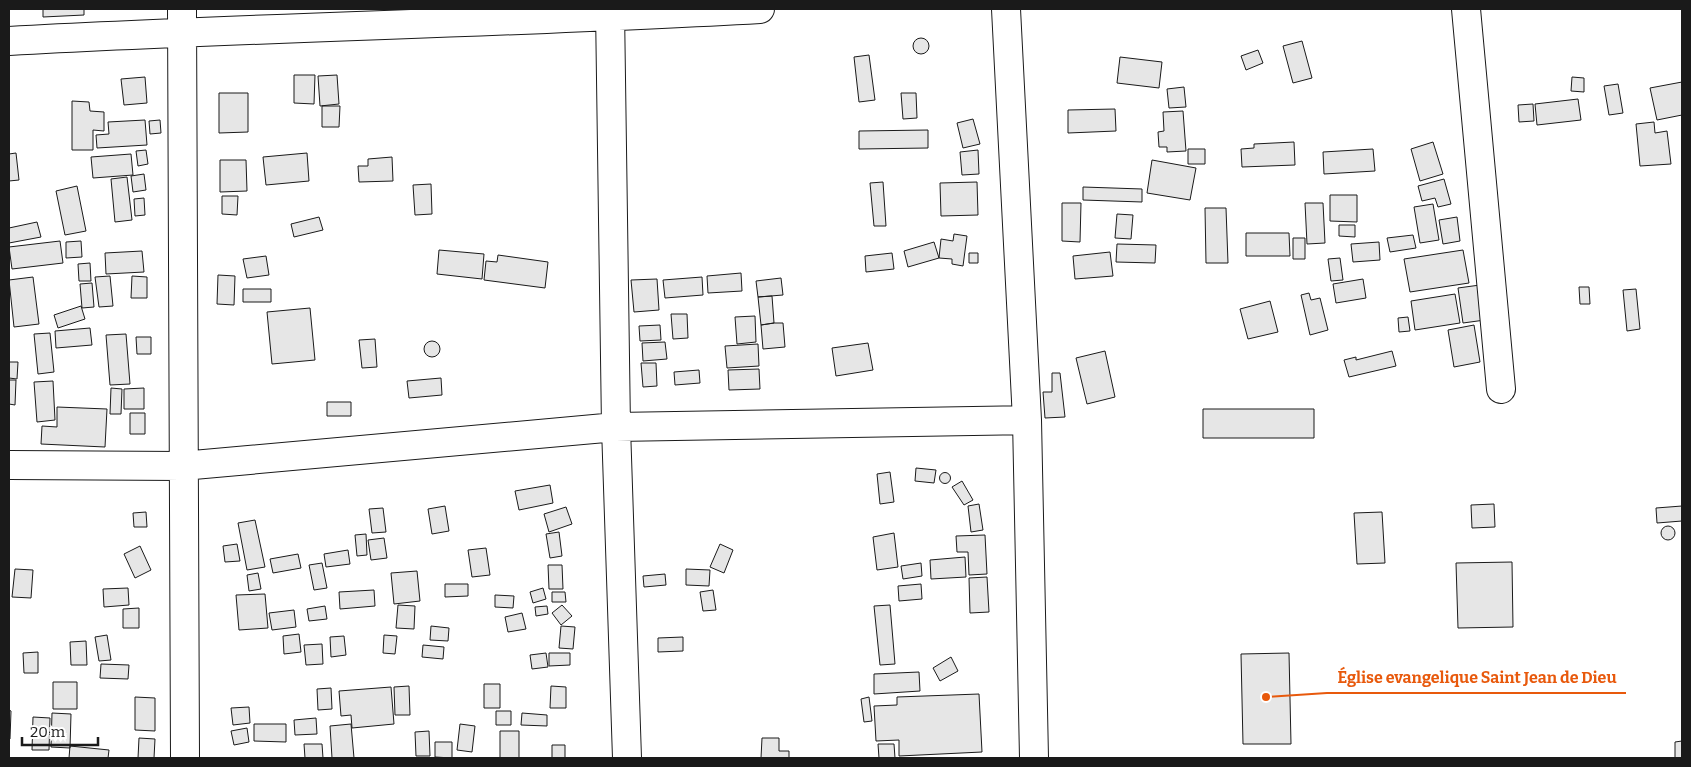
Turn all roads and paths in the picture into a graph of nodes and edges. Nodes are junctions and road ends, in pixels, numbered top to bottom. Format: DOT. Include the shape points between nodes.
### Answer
graph roads {
  1 [pos="760,9"];
  2 [pos="1006,9"];
  3 [pos="1466,9"];
  4 [pos="610,13"];
  5 [pos="182,20"];
  6 [pos="9,41"];
  7 [pos="1501,389"];
  8 [pos="1027,420"];
  9 [pos="616,426"];
  10 [pos="9,465"];
  11 [pos="182,466"];
  12 [pos="185,758"];
  13 [pos="627,758"];
  14 [pos="1034,758"];
  1 -- 4 [label="street"];
  2 -- 8 [label="street"];
  3 -- 7 [label="street"];
  4 -- 5 [label="street"];
  4 -- 9 [label="street"];
  5 -- 6 [label="street"];
  5 -- 11 [label="street"];
  8 -- 9 [label="street"];
  8 -- 14 [label="street"];
  9 -- 11 [label="street"];
  9 -- 13 [label="street"];
  10 -- 11 [label="street"];
  11 -- 12 [label="street"];
}
